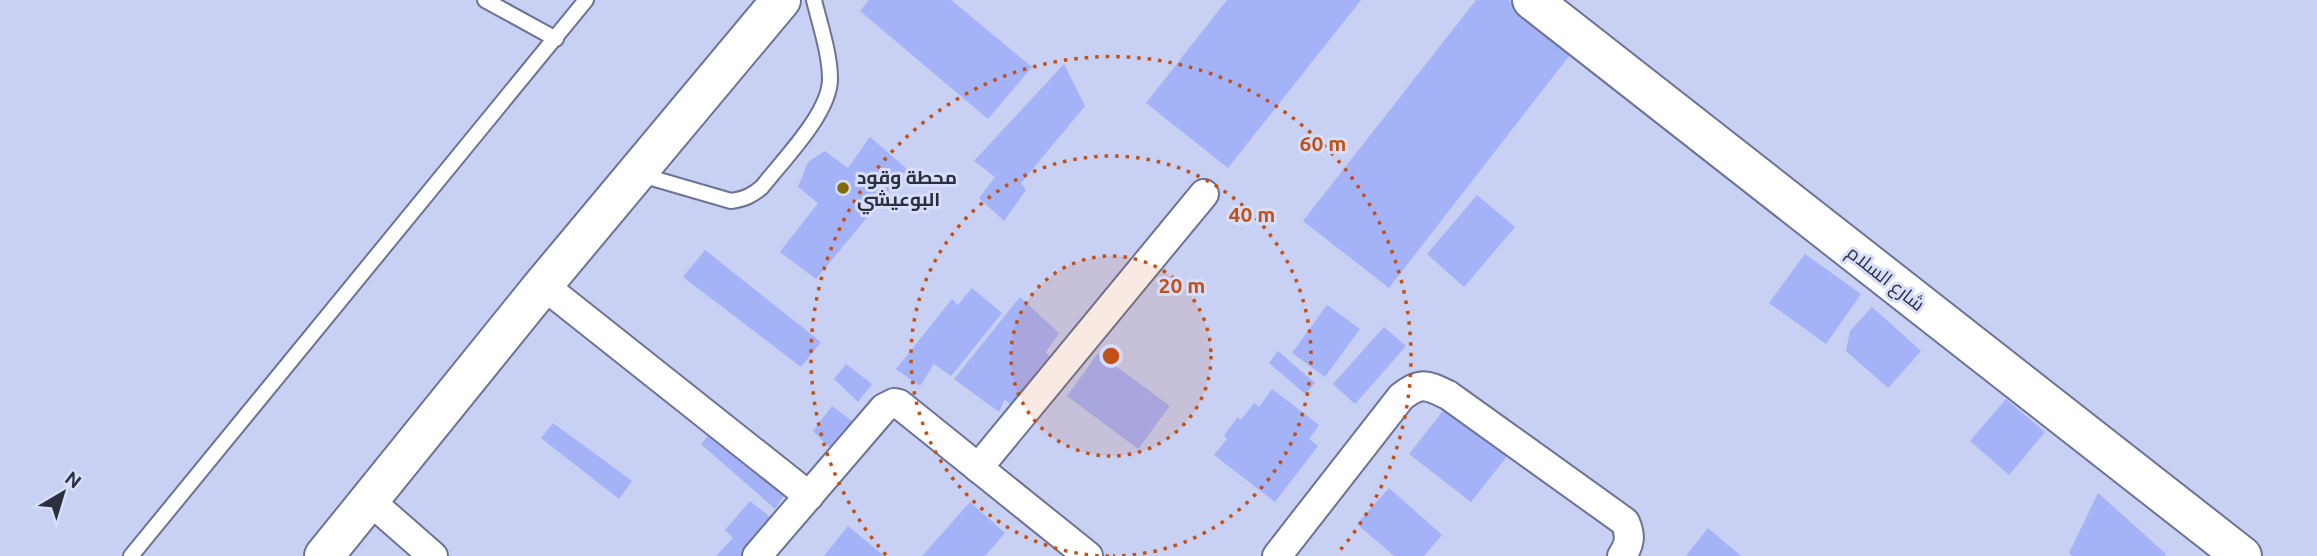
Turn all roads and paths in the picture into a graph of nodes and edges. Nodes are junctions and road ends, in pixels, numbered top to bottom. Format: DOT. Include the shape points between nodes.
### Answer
graph roads {
  1 [pos="485,0"];
  2 [pos="586,0"];
  3 [pos="781,0"];
  4 [pos="814,0"];
  5 [pos="1531,0"];
  6 [pos="556,38"];
  7 [pos="636,174"];
  8 [pos="1204,194"];
  9 [pos="543,285"];
  10 [pos="978,468"];
  11 [pos="809,496"];
  12 [pos="369,500"];
  13 [pos="2225,551"];
  14 [pos="131,556"];
  15 [pos="324,556"];
  16 [pos="433,556"];
  17 [pos="757,556"];
  18 [pos="1088,556"];
  19 [pos="1277,556"];
  20 [pos="1622,556"];
  1 -- 6 [label="lane"];
  2 -- 6 [label="lane"];
  3 -- 7 [label="main road"];
  4 -- 7 [label="lane" via="830,70 829,93 819,114 762,187 743,200 731,201"];
  5 -- 13 [label="main road, شارع السلام"];
  6 -- 14 [label="lane"];
  7 -- 9 [label="main road"];
  8 -- 10 [label="street"];
  9 -- 11 [label="street"];
  9 -- 12 [label="main road"];
  10 -- 11 [label="street" via="894,403 884,408"];
  10 -- 18 [label="street"];
  11 -- 17 [label="street"];
  12 -- 15 [label="main road"];
  12 -- 16 [label="street"];
  19 -- 20 [label="street" via="1401,397 1413,387 1426,385 1448,395 1625,523 1630,533"];
}
